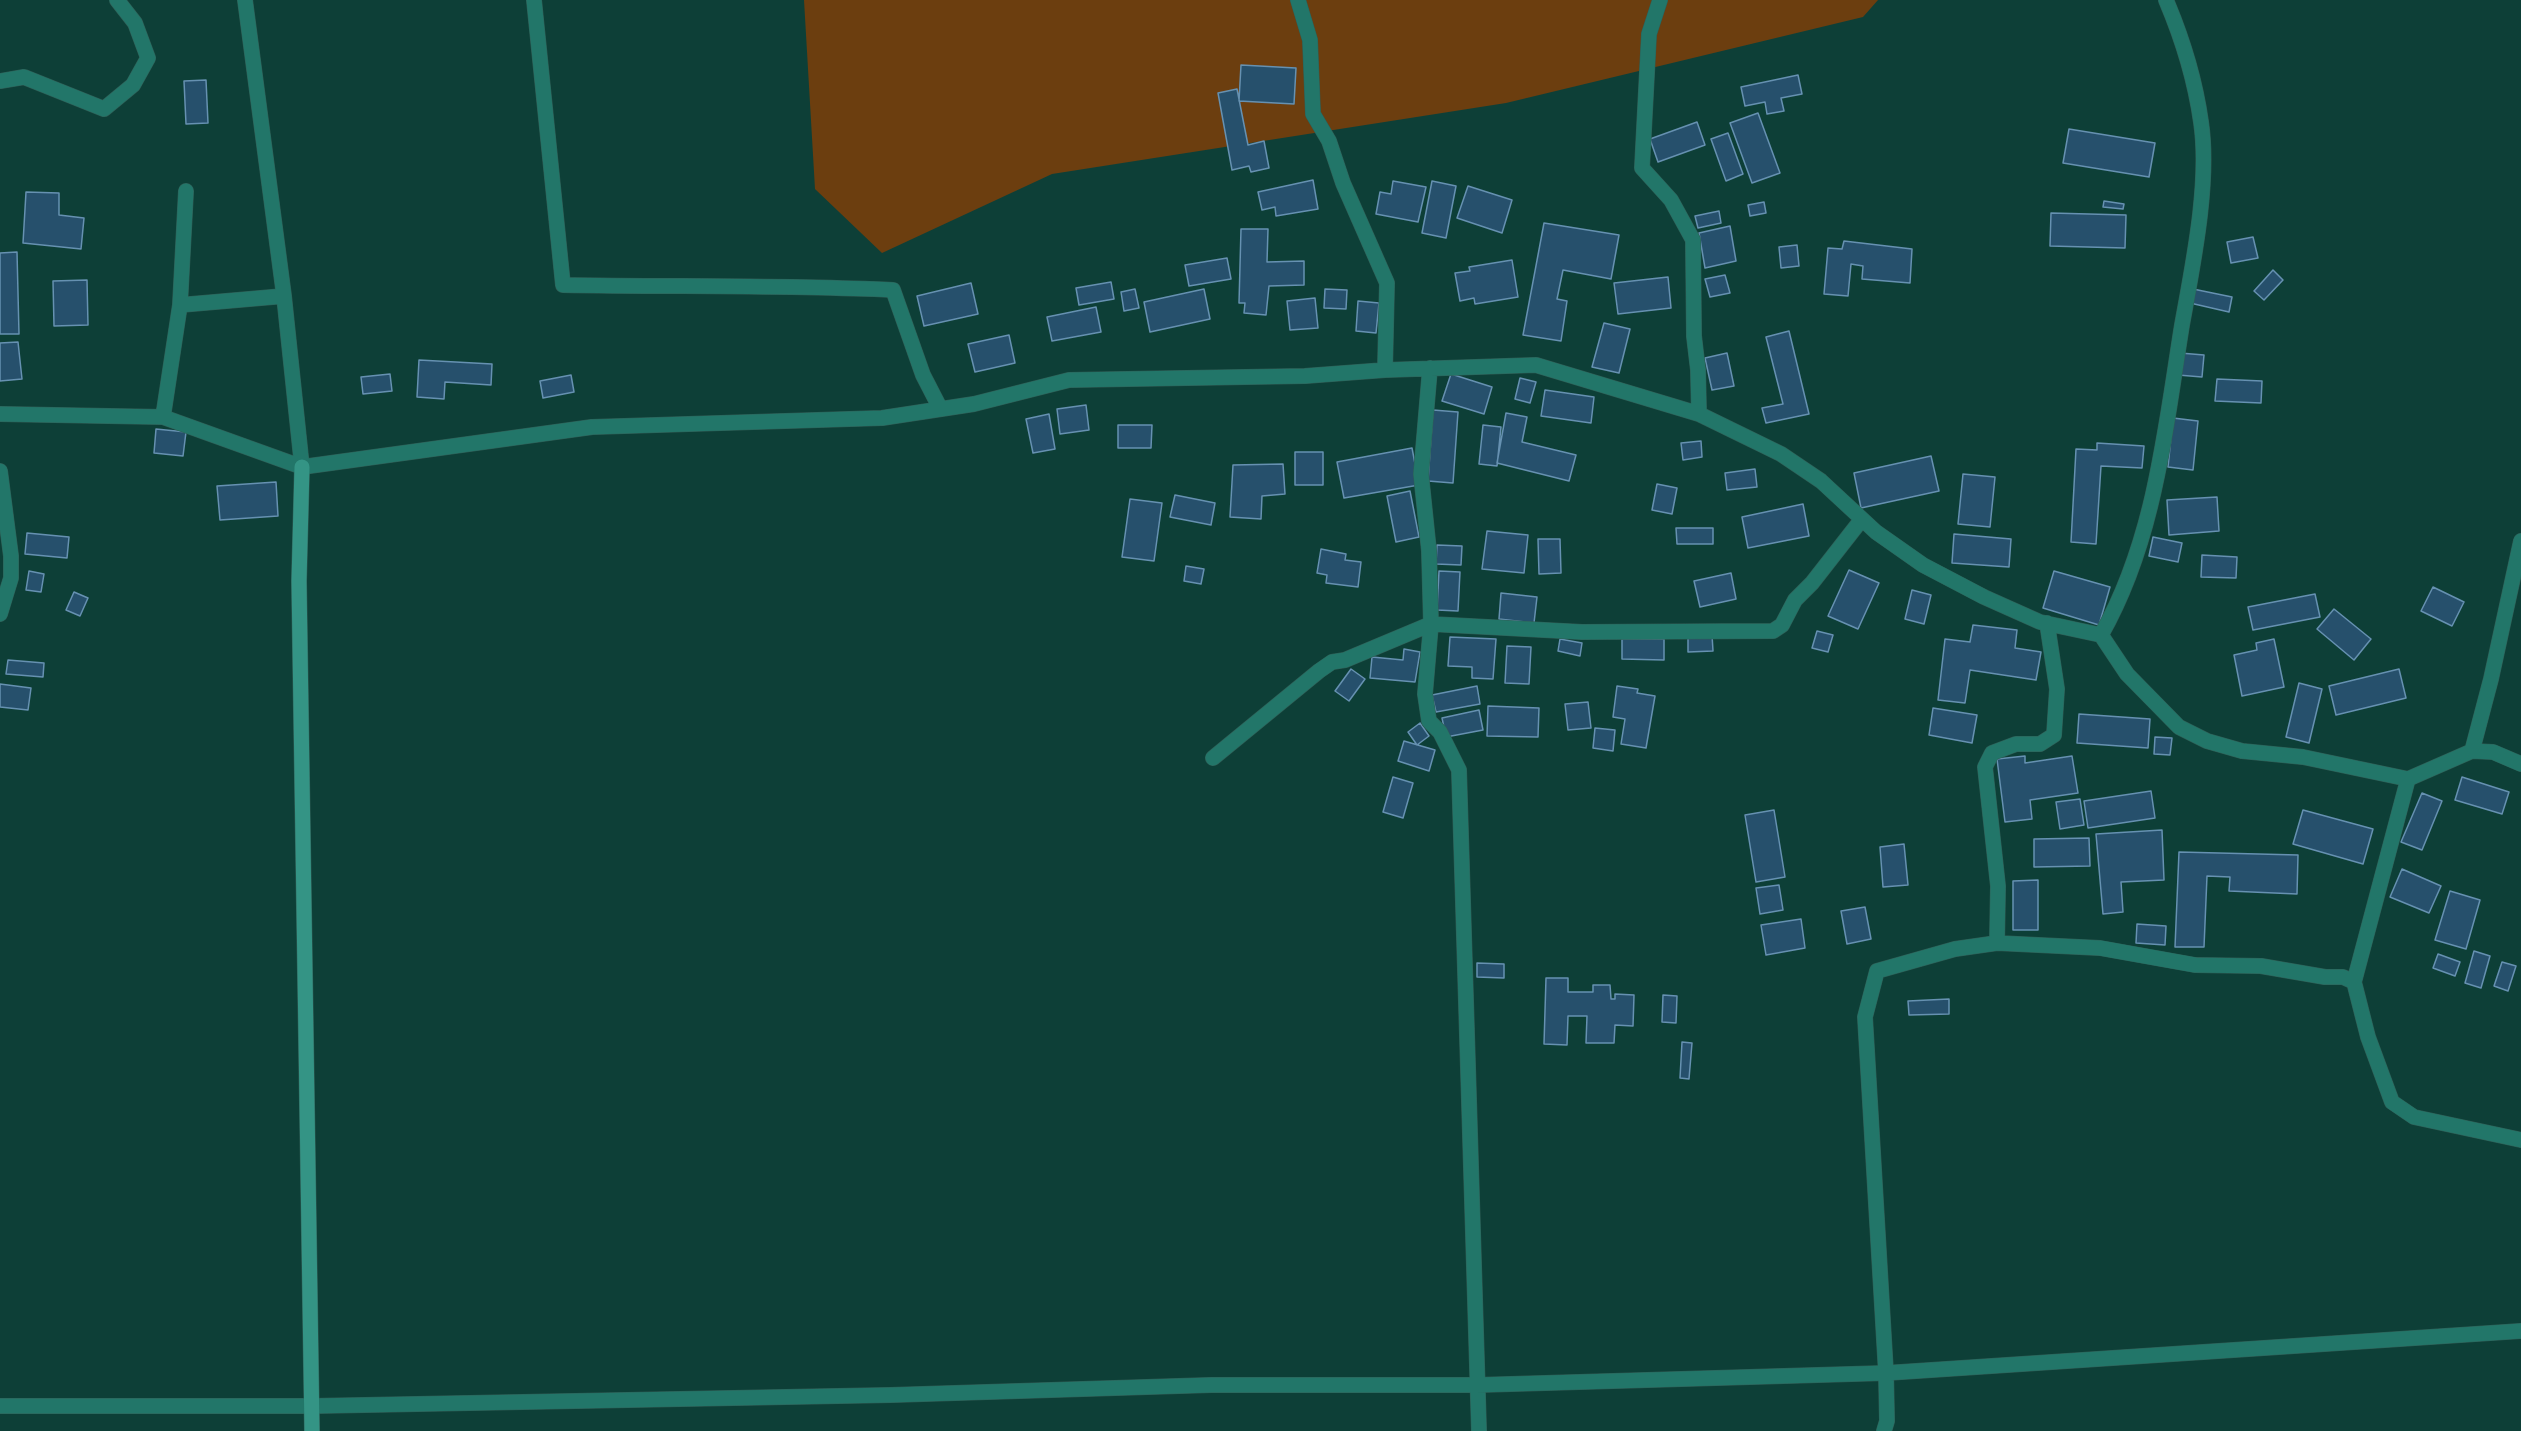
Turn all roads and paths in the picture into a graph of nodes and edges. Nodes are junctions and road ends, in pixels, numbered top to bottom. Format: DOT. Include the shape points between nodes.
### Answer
graph roads {
  1 [pos="117,0"];
  2 [pos="245,0"];
  3 [pos="534,0"];
  4 [pos="1298,0"];
  5 [pos="1659,0"];
  6 [pos="2166,0"];
  7 [pos="0,81"];
  8 [pos="186,191"];
  9 [pos="284,296"];
  10 [pos="180,305"];
  11 [pos="1430,368"];
  12 [pos="1385,370"];
  13 [pos="940,408"];
  14 [pos="0,414"];
  15 [pos="1699,414"];
  16 [pos="163,417"];
  17 [pos="302,466"];
  18 [pos="0,471"];
  19 [pos="1862,519"];
  20 [pos="2521,541"];
  21 [pos="0,614"];
  22 [pos="2047,623"];
  23 [pos="1431,624"];
  24 [pos="2101,635"];
  25 [pos="2472,751"];
  26 [pos="1213,758"];
  27 [pos="2521,764"];
  28 [pos="2408,779"];
  29 [pos="1997,943"];
  30 [pos="2354,982"];
  31 [pos="2521,1140"];
  32 [pos="2521,1331"];
  33 [pos="1886,1373"];
  34 [pos="1477,1385"];
  35 [pos="0,1406"];
  36 [pos="312,1406"];
  37 [pos="312,1431"];
  38 [pos="1479,1431"];
  39 [pos="1884,1431"];
  1 -- 7 [label="street" via="135,22 148,58 133,85 104,109 24,77"];
  2 -- 9 [label="street"];
  3 -- 13 [label="street" via="562,285 893,290 922,375"];
  4 -- 12 [label="street" via="1310,40 1313,114 1329,141 1387,283"];
  5 -- 15 [label="street" via="1649,34 1641,168 1671,200 1693,240"];
  6 -- 24 [label="street" via="2185,46 2202,123 2203,181 2147,524 2134,565"];
  8 -- 10 [label="street"];
  9 -- 10 [label="street"];
  9 -- 17 [label="street"];
  10 -- 16 [label="street"];
  11 -- 12 [label="street"];
  11 -- 15 [label="street" via="1536,365"];
  11 -- 23 [label="street" via="1421,474"];
  12 -- 13 [label="street" via="1305,376 1069,380 974,404"];
  13 -- 17 [label="street" via="882,418 592,427"];
  14 -- 16 [label="street"];
  15 -- 19 [label="street" via="1780,454 1821,481"];
  16 -- 17 [label="street"];
  17 -- 36 [label="street" via="299,581"];
  18 -- 21 [label="street" via="11,578"];
  19 -- 22 [label="street" via="1923,565 1984,597"];
  19 -- 23 [label="street" via="1796,600 1782,625 1773,631 1582,632"];
  20 -- 25 [label="street"];
  22 -- 24 [label="street"];
  22 -- 29 [label="street" via="2057,689 2054,735 2040,744 2016,744 1992,753 1985,767 1998,886"];
  23 -- 26 [label="street" via="1332,662"];
  23 -- 34 [label="street" via="1425,694 1429,721 1440,732 1460,770"];
  24 -- 28 [label="street" via="2127,674 2179,727 2207,741 2242,751 2303,757"];
  25 -- 27 [label="street" via="2493,752"];
  25 -- 28 [label="street"];
  28 -- 30 [label="street"];
  29 -- 30 [label="street" via="2100,948 2195,965 2261,966 2343,977"];
  29 -- 33 [label="street" via="1955,949 1877,971 1865,1017"];
  30 -- 31 [label="street" via="2392,1102 2415,1117"];
  32 -- 33 [label="street"];
  33 -- 34 [label="street"];
  33 -- 39 [label="street"];
  34 -- 36 [label="street" via="1211,1385"];
  34 -- 38 [label="street"];
  35 -- 36 [label="street"];
  36 -- 37 [label="street"];
}
